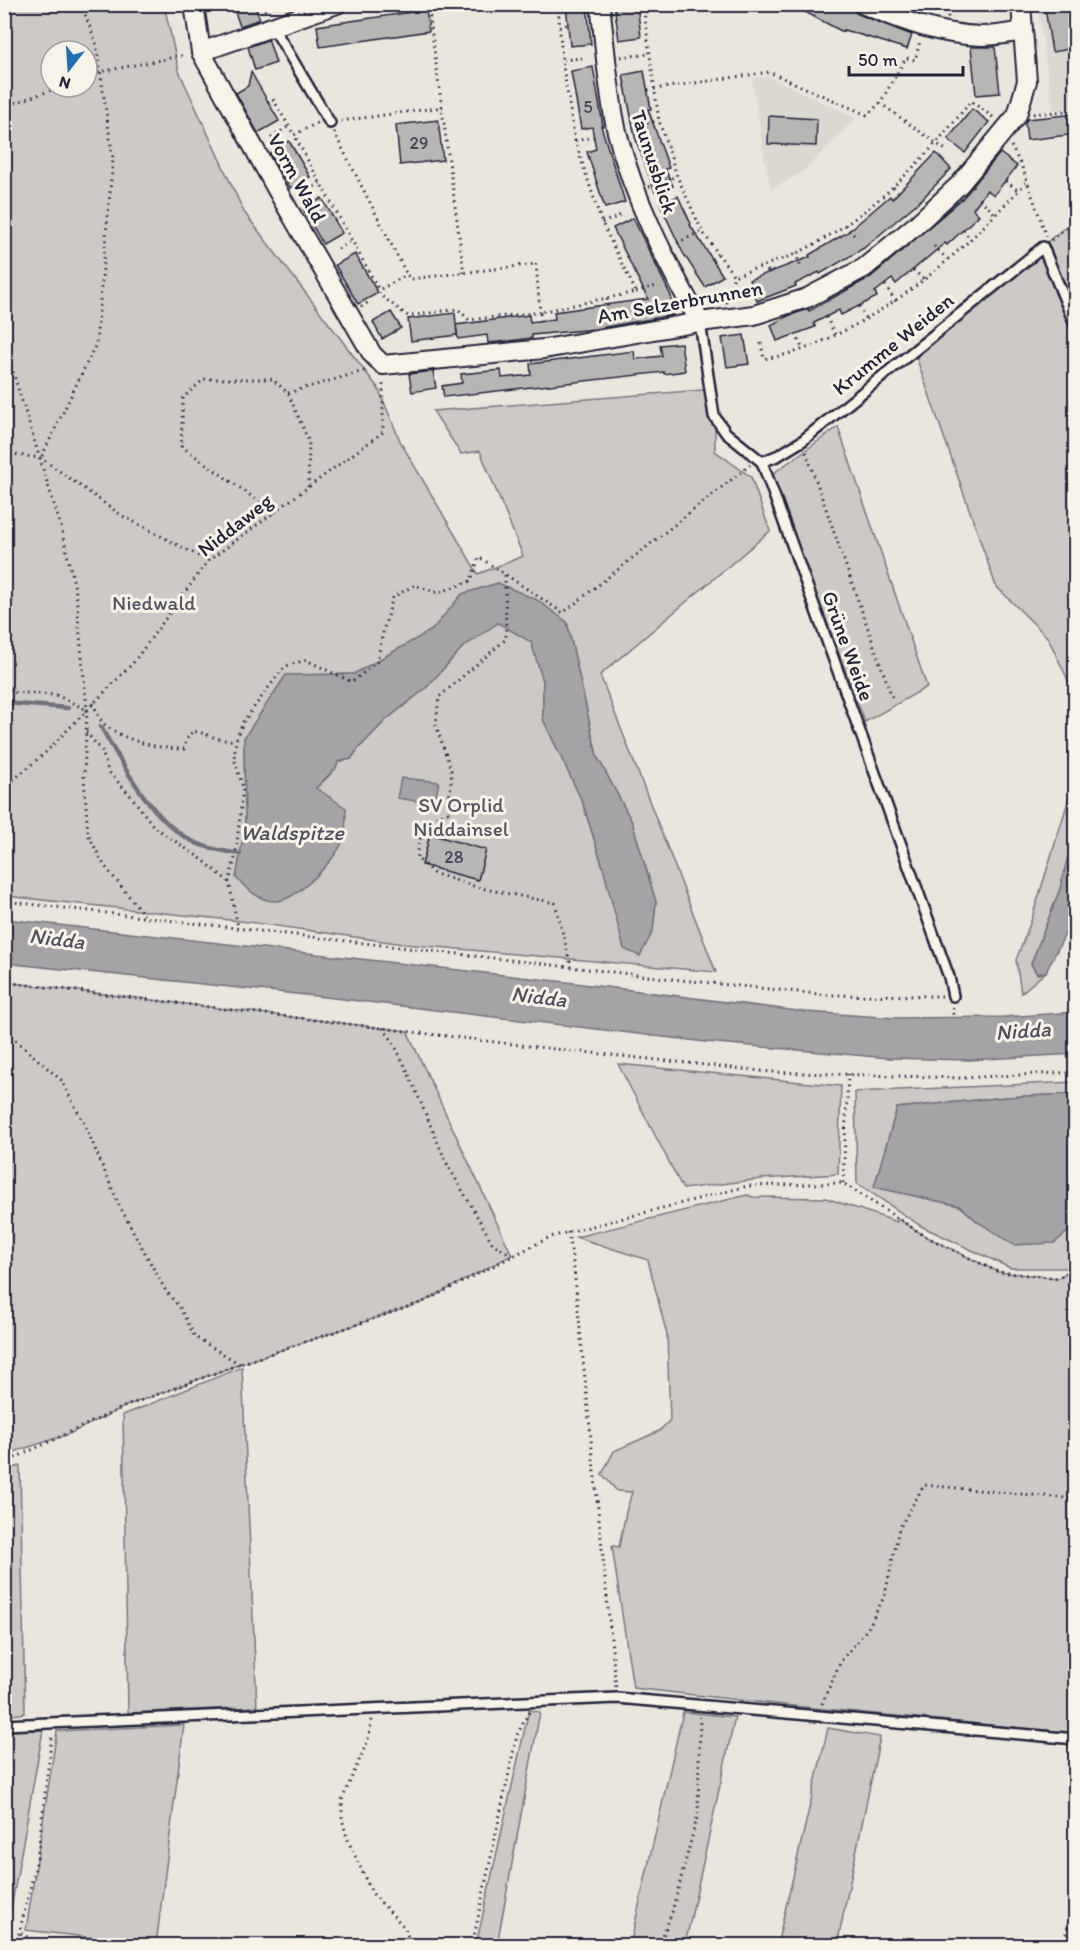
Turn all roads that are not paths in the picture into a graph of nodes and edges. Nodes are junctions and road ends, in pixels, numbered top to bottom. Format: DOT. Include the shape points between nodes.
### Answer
graph roads {
  1 [pos="194,4"];
  2 [pos="337,4"];
  3 [pos="600,4"];
  4 [pos="862,4"];
  5 [pos="1021,4"];
  6 [pos="273,27"];
  7 [pos="1023,31"];
  8 [pos="201,52"];
  9 [pos="328,120"];
  10 [pos="700,322"];
  11 [pos="1076,327"];
  12 [pos="383,365"];
  13 [pos="760,460"];
  14 [pos="953,996"];
  15 [pos="4,1725"];
  16 [pos="1076,1739"];
  1 -- 8 [label="street, Vorm Wald"];
  2 -- 6 [label="street"];
  3 -- 10 [label="street, Taunusblick" via="617,132 662,250"];
  4 -- 7 [label="street" via="950,34 984,36"];
  5 -- 7 [label="street, Am Selzerbrunnen"];
  6 -- 8 [label="street"];
  6 -- 9 [label="lane"];
  7 -- 10 [label="street, Am Selzerbrunnen" via="1028,81 1017,115 960,184 915,226 864,268 807,298 754,315"];
  8 -- 12 [label="street, Vorm Wald" via="354,324"];
  10 -- 12 [label="street, Am Selzerbrunnen" via="544,349"];
  10 -- 13 [label="lane" via="714,416 726,433"];
  11 -- 13 [label="lane, Krumme Weiden" via="1042,247 802,441 779,455"];
  13 -- 14 [label="lane, Grüne Weide"];
  15 -- 16 [label="lane" via="617,1698"];
}
